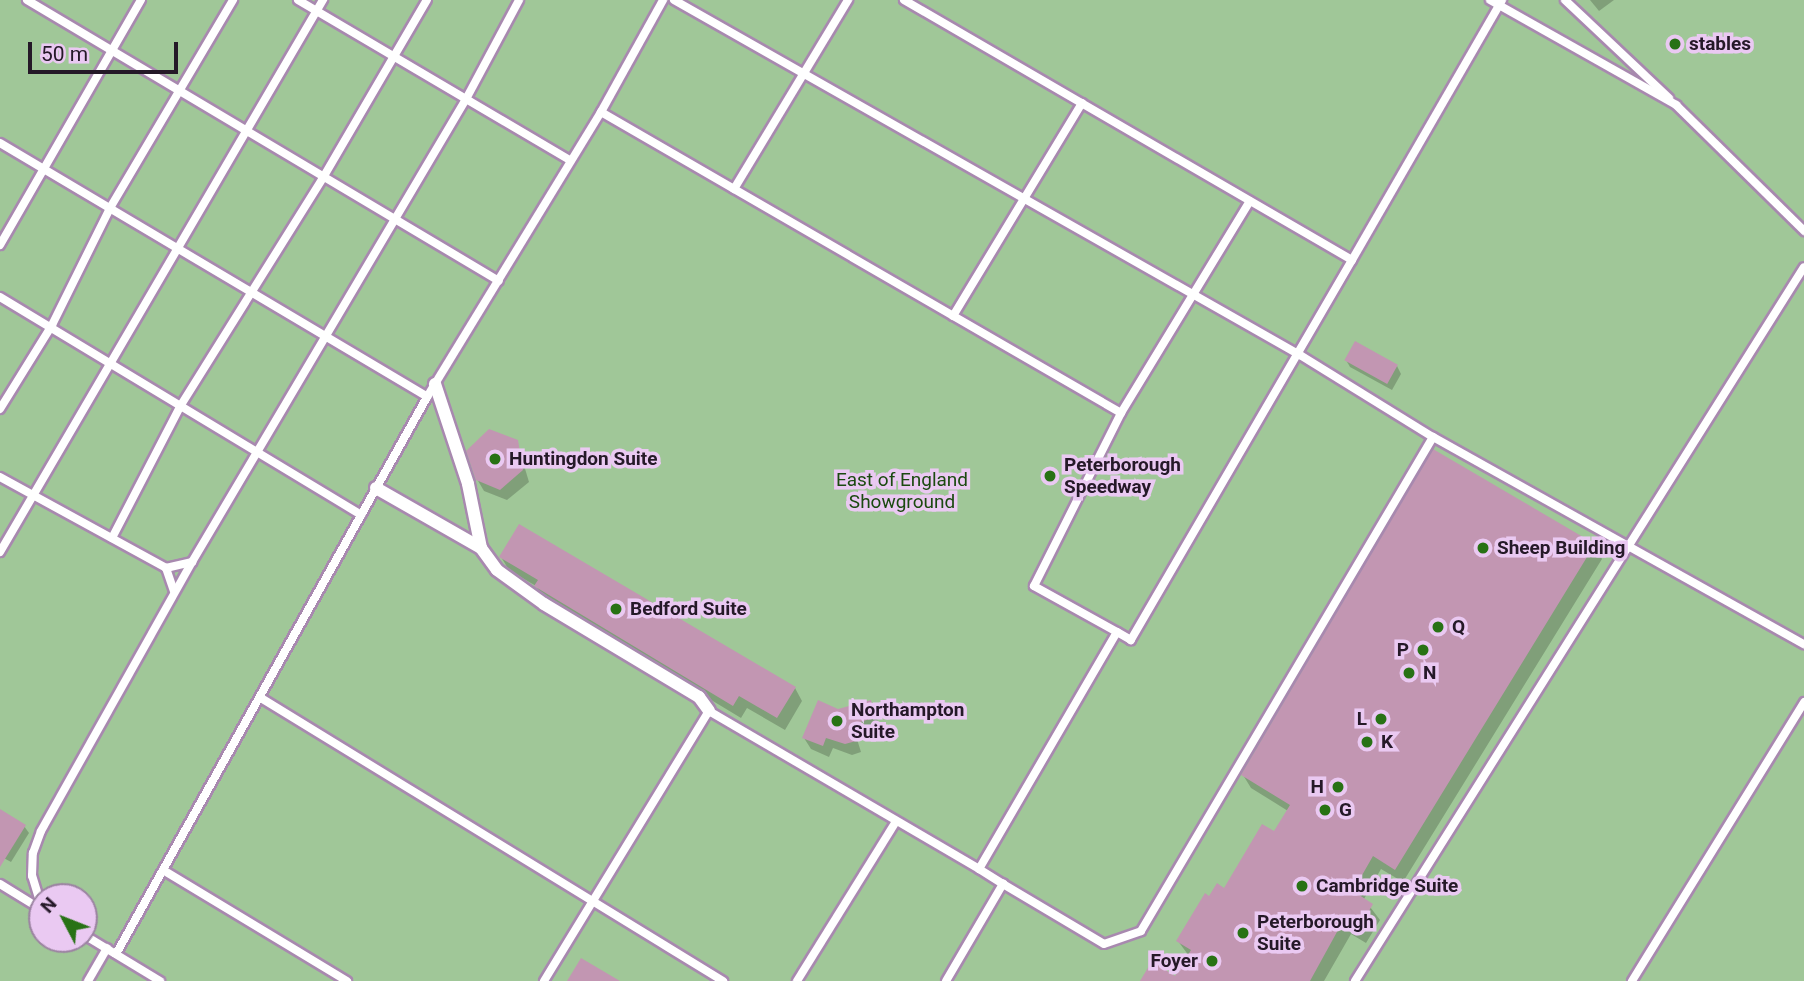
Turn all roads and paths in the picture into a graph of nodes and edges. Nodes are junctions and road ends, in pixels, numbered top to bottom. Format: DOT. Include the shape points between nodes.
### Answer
graph roads {
  1 [pos="27,0"];
  2 [pos="141,0"];
  3 [pos="233,0"];
  4 [pos="298,0"];
  5 [pos="323,0"];
  6 [pos="427,0"];
  7 [pos="519,0"];
  8 [pos="663,0"];
  9 [pos="674,0"];
  10 [pos="848,0"];
  11 [pos="904,0"];
  12 [pos="1490,0"];
  13 [pos="1565,0"];
  14 [pos="1501,3"];
  15 [pos="316,11"];
  16 [pos="113,49"];
  17 [pos="395,57"];
  18 [pos="801,72"];
  19 [pos="180,90"];
  20 [pos="466,99"];
  21 [pos="1082,103"];
  22 [pos="1676,105"];
  23 [pos="601,112"];
  24 [pos="247,130"];
  25 [pos="0,143"];
  26 [pos="570,160"];
  27 [pos="44,168"];
  28 [pos="324,176"];
  29 [pos="734,189"];
  30 [pos="1027,201"];
  31 [pos="1250,201"];
  32 [pos="110,208"];
  33 [pos="395,219"];
  34 [pos="1804,232"];
  35 [pos="0,245"];
  36 [pos="177,249"];
  37 [pos="1352,260"];
  38 [pos="1804,267"];
  39 [pos="499,281"];
  40 [pos="251,293"];
  41 [pos="1192,295"];
  42 [pos="0,296"];
  43 [pos="953,316"];
  44 [pos="52,325"];
  45 [pos="324,336"];
  46 [pos="1300,355"];
  47 [pos="111,361"];
  48 [pos="435,384"];
  49 [pos="427,397"];
  50 [pos="181,405"];
  51 [pos="0,409"];
  52 [pos="1121,412"];
  53 [pos="1433,438"];
  54 [pos="257,451"];
  55 [pos="0,477"];
  56 [pos="376,488"];
  57 [pos="34,494"];
  58 [pos="361,515"];
  59 [pos="112,538"];
  60 [pos="481,548"];
  61 [pos="1629,548"];
  62 [pos="0,552"];
  63 [pos="192,562"];
  64 [pos="166,568"];
  65 [pos="174,594"];
  66 [pos="1116,632"];
  67 [pos="1804,644"];
  68 [pos="261,698"];
  69 [pos="1804,702"];
  70 [pos="709,711"];
  71 [pos="895,823"];
  72 [pos="979,869"];
  73 [pos="163,870"];
  74 [pos="34,883"];
  75 [pos="0,884"];
  76 [pos="1003,884"];
  77 [pos="591,900"];
  78 [pos="28,901"];
  79 [pos="98,943"];
  80 [pos="107,948"];
  81 [pos="116,954"];
  82 [pos="88,981"];
  83 [pos="160,981"];
  84 [pos="347,981"];
  85 [pos="544,981"];
  86 [pos="723,981"];
  87 [pos="797,981"];
  88 [pos="946,981"];
  89 [pos="1355,981"];
  90 [pos="1632,981"];
  1 -- 16 [label="lane"];
  2 -- 16 [label="lane"];
  3 -- 19 [label="lane"];
  4 -- 15 [label="lane"];
  5 -- 15 [label="lane"];
  6 -- 17 [label="lane"];
  7 -- 20 [label="lane"];
  8 -- 23 [label="lane"];
  9 -- 18 [label="lane"];
  10 -- 18 [label="lane"];
  11 -- 21 [label="lane"];
  12 -- 14 [label="lane"];
  13 -- 22 [label="lane"];
  14 -- 22 [label="lane"];
  14 -- 37 [label="lane"];
  15 -- 17 [label="lane"];
  15 -- 24 [label="lane"];
  16 -- 19 [label="lane"];
  16 -- 27 [label="lane"];
  17 -- 20 [label="lane"];
  17 -- 28 [label="lane"];
  18 -- 29 [label="lane"];
  18 -- 30 [label="lane"];
  19 -- 24 [label="lane"];
  19 -- 32 [label="lane"];
  20 -- 26 [label="lane"];
  20 -- 33 [label="lane"];
  21 -- 30 [label="lane"];
  21 -- 31 [label="lane"];
  22 -- 34 [label="lane"];
  23 -- 26 [label="lane"];
  23 -- 29 [label="lane"];
  24 -- 28 [label="lane"];
  24 -- 36 [label="lane"];
  25 -- 27 [label="lane"];
  26 -- 39 [label="lane"];
  27 -- 32 [label="lane"];
  27 -- 35 [label="lane"];
  28 -- 33 [label="lane"];
  28 -- 40 [label="lane"];
  29 -- 43 [label="lane"];
  30 -- 41 [label="lane"];
  30 -- 43 [label="lane"];
  31 -- 37 [label="lane"];
  31 -- 41 [label="lane"];
  32 -- 36 [label="lane"];
  32 -- 44 [label="lane"];
  33 -- 39 [label="lane"];
  33 -- 45 [label="lane"];
  36 -- 40 [label="lane"];
  36 -- 47 [label="lane"];
  37 -- 46 [label="lane"];
  38 -- 61 [label="lane"];
  39 -- 48 [label="lane"];
  40 -- 45 [label="lane"];
  40 -- 50 [label="lane"];
  41 -- 46 [label="lane"];
  41 -- 52 [label="lane"];
  42 -- 44 [label="lane"];
  43 -- 52 [label="lane"];
  44 -- 47 [label="lane"];
  44 -- 51 [label="lane"];
  45 -- 49 [label="lane"];
  45 -- 54 [label="lane"];
  46 -- 53 [label="lane"];
  46 -- 66 [label="lane" via="1130,640"];
  47 -- 50 [label="lane"];
  47 -- 57 [label="lane"];
  48 -- 49 [label="lane"];
  48 -- 60 [label="street" via="468,484"];
  49 -- 56 [label="lane"];
  50 -- 54 [label="lane"];
  50 -- 59 [label="lane"];
  52 -- 66 [label="lane" via="1034,586"];
  53 -- 61 [label="lane"];
  53 -- 76 [label="lane" via="1141,931 1104,944"];
  54 -- 58 [label="lane"];
  54 -- 63 [label="lane"];
  55 -- 57 [label="lane"];
  56 -- 58 [label="lane"];
  56 -- 60 [label="street"];
  57 -- 59 [label="lane"];
  57 -- 62 [label="lane"];
  58 -- 68 [label="lane"];
  59 -- 64 [label="lane"];
  60 -- 70 [label="street" via="497,570 544,604 699,697"];
  61 -- 67 [label="lane"];
  61 -- 89 [label="lane"];
  63 -- 64 [label="lane"];
  63 -- 65 [label="lane"];
  64 -- 65 [label="lane" via="173,578"];
  65 -- 74 [label="lane" via="41,831"];
  66 -- 72 [label="lane"];
  68 -- 73 [label="lane"];
  68 -- 77 [label="lane"];
  69 -- 90 [label="lane"];
  70 -- 71 [label="lane"];
  70 -- 77 [label="lane"];
  71 -- 72 [label="lane"];
  71 -- 87 [label="lane"];
  72 -- 76 [label="lane"];
  73 -- 81 [label="lane"];
  73 -- 84 [label="lane"];
  75 -- 78 [label="lane"];
  76 -- 88 [label="lane"];
  77 -- 85 [label="lane"];
  77 -- 86 [label="lane"];
  79 -- 80 [label="lane"];
  80 -- 81 [label="lane"];
  80 -- 82 [label="lane"];
  81 -- 83 [label="lane"];
}
